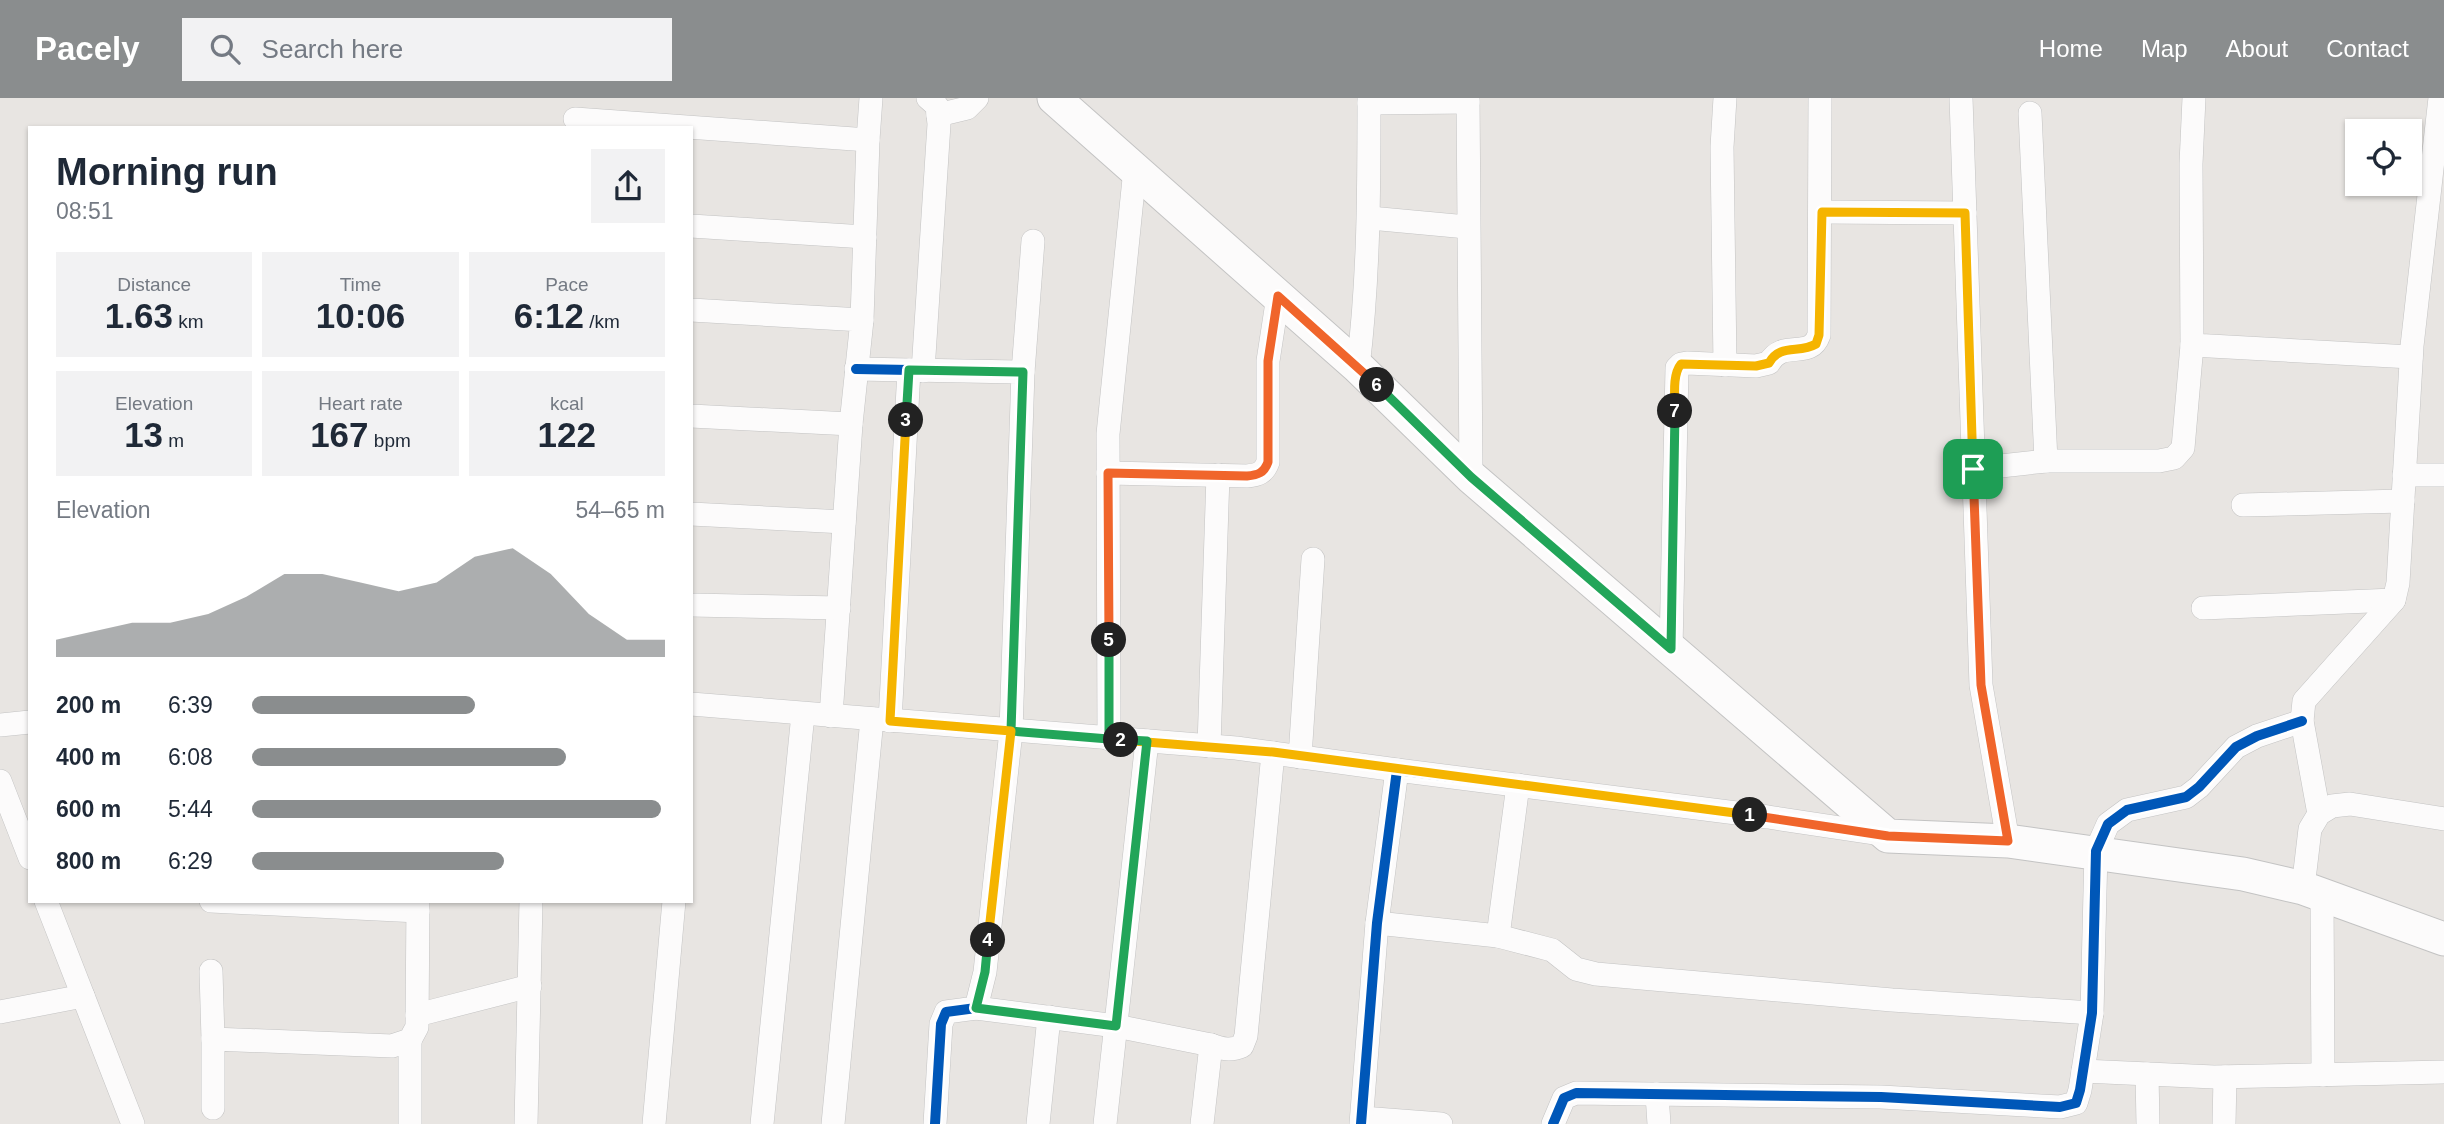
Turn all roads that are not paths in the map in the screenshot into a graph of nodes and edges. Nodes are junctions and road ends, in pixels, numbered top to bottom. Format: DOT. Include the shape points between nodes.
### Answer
graph roads {
  1 [pos="871,98"];
  2 [pos="977,98"];
  3 [pos="1054,98"];
  4 [pos="1725,98"];
  5 [pos="1820,98"];
  6 [pos="1961,98"];
  7 [pos="2194,98"];
  8 [pos="2440,98"];
  9 [pos="1468,100"];
  10 [pos="1369,101"];
  11 [pos="933,106"];
  12 [pos="2030,113"];
  13 [pos="576,115"];
  14 [pos="2440,134"];
  15 [pos="868,139"];
  16 [pos="1135,169"];
  17 [pos="1822,212"];
  18 [pos="1965,213"];
  19 [pos="1370,218"];
  20 [pos="693,226"];
  21 [pos="1468,227"];
  22 [pos="2435,230"];
  23 [pos="865,237"];
  24 [pos="1033,241"];
  25 [pos="1278,296"];
  26 [pos="693,310"];
  27 [pos="862,320"];
  28 [pos="2192,345"];
  29 [pos="2412,357"];
  30 [pos="1725,365"];
  31 [pos="1359,367"];
  32 [pos="856,369"];
  33 [pos="916,371"];
  34 [pos="1023,372"];
  35 [pos="693,416"];
  36 [pos="851,424"];
  37 [pos="2046,461"];
  38 [pos="1973,469"];
  39 [pos="1108,473"];
  40 [pos="1218,475"];
  41 [pos="2404,475"];
  42 [pos="2444,475"];
  43 [pos="1471,477"];
  44 [pos="2403,501"];
  45 [pos="2243,505"];
  46 [pos="693,514"];
  47 [pos="844,522"];
  48 [pos="1313,559"];
  49 [pos="2394,600"];
  50 [pos="693,605"];
  51 [pos="839,608"];
  52 [pos="2203,608"];
  53 [pos="1671,649"];
  54 [pos="693,704"];
  55 [pos="803,714"];
  56 [pos="831,716"];
  57 [pos="881,720"];
  58 [pos="2302,720"];
  59 [pos="28,722"];
  60 [pos="0,725"];
  61 [pos="1011,731"];
  62 [pos="1109,739"];
  63 [pos="1147,741"];
  64 [pos="1209,746"];
  65 [pos="1273,752"];
  66 [pos="1300,757"];
  67 [pos="1397,769"];
  68 [pos="0,781"];
  69 [pos="1518,785"];
  70 [pos="2319,814"];
  71 [pos="2444,819"];
  72 [pos="1888,836"];
  73 [pos="2008,841"];
  74 [pos="2096,851"];
  75 [pos="28,853"];
  76 [pos="2313,892"];
  77 [pos="47,903"];
  78 [pos="294,903"];
  79 [pos="531,903"];
  80 [pos="674,903"];
  81 [pos="418,906"];
  82 [pos="1377,923"];
  83 [pos="1498,936"];
  84 [pos="2444,939"];
  85 [pos="211,971"];
  86 [pos="530,986"];
  87 [pos="83,996"];
  88 [pos="976,1008"];
  89 [pos="0,1012"];
  90 [pos="2092,1013"];
  91 [pos="417,1015"];
  92 [pos="1049,1017"];
  93 [pos="1116,1026"];
  94 [pos="213,1039"];
  95 [pos="410,1041"];
  96 [pos="1211,1045"];
  97 [pos="2083,1071"];
  98 [pos="2444,1072"];
  99 [pos="2147,1074"];
  100 [pos="2323,1075"];
  101 [pos="2225,1077"];
  102 [pos="1657,1094"];
  103 [pos="213,1108"];
  104 [pos="2077,1114"];
  105 [pos="1362,1121"];
  106 [pos="132,1124"];
  107 [pos="410,1124"];
  108 [pos="526,1124"];
  109 [pos="654,1124"];
  110 [pos="762,1124"];
  111 [pos="833,1124"];
  112 [pos="935,1124"];
  113 [pos="1038,1124"];
  114 [pos="1105,1124"];
  115 [pos="1202,1124"];
  116 [pos="1441,1124"];
  117 [pos="1553,1124"];
  118 [pos="1659,1124"];
  119 [pos="2148,1124"];
  120 [pos="2224,1124"];
  1 -- 15 [label="street"];
  2 -- 11 [label="street" via="967,108"];
  3 -- 16 [label="main road"];
  4 -- 30 [label="street"];
  5 -- 17 [label="street"];
  6 -- 18 [label="street"];
  7 -- 28 [label="street"];
  8 -- 14 [label="street"];
  9 -- 10 [label="street"];
  9 -- 21 [label="street"];
  10 -- 19 [label="street"];
  11 -- 33 [label="street"];
  12 -- 37 [label="street"];
  13 -- 15 [label="street"];
  14 -- 22 [label="street"];
  15 -- 23 [label="street"];
  16 -- 25 [label="main road"];
  16 -- 39 [label="street"];
  17 -- 18 [label="street"];
  17 -- 30 [label="street" via="1816,344 1782,350 1769,363 1756,366"];
  18 -- 38 [label="street"];
  19 -- 21 [label="street"];
  19 -- 31 [label="street"];
  20 -- 23 [label="street"];
  21 -- 43 [label="street"];
  22 -- 29 [label="street"];
  23 -- 27 [label="street"];
  24 -- 34 [label="street"];
  25 -- 31 [label="main road"];
  25 -- 40 [label="street" via="1268,361 1268,462 1257,475"];
  26 -- 27 [label="street"];
  27 -- 32 [label="street"];
  28 -- 29 [label="street"];
  28 -- 37 [label="street" via="2183,448 2174,458"];
  29 -- 41 [label="street"];
  30 -- 53 [label="street" via="1687,363 1677,368"];
  31 -- 43 [label="main road"];
  32 -- 33 [label="street"];
  32 -- 36 [label="street"];
  33 -- 34 [label="street"];
  33 -- 57 [label="street"];
  34 -- 61 [label="street"];
  35 -- 36 [label="street"];
  36 -- 47 [label="street"];
  37 -- 38 [label="street"];
  38 -- 73 [label="street" via="1981,685"];
  39 -- 40 [label="street"];
  39 -- 62 [label="street"];
  40 -- 64 [label="street"];
  41 -- 42 [label="street"];
  41 -- 44 [label="street"];
  43 -- 53 [label="main road"];
  44 -- 45 [label="street"];
  44 -- 49 [label="street"];
  46 -- 47 [label="street"];
  47 -- 51 [label="street"];
  48 -- 66 [label="street"];
  49 -- 52 [label="street"];
  49 -- 58 [label="street" via="2304,701"];
  50 -- 51 [label="street"];
  51 -- 56 [label="street"];
  53 -- 72 [label="main road"];
  54 -- 55 [label="street"];
  55 -- 56 [label="street"];
  55 -- 110 [label="street"];
  56 -- 57 [label="street"];
  57 -- 61 [label="street"];
  57 -- 111 [label="street"];
  58 -- 70 [label="street"];
  58 -- 74 [label="street" via="2236,747 2186,796 2127,810 2108,824"];
  59 -- 60 [label="street"];
  61 -- 62 [label="street"];
  61 -- 88 [label="street" via="985,972"];
  62 -- 63 [label="street"];
  63 -- 64 [label="street"];
  63 -- 93 [label="street"];
  64 -- 65 [label="street"];
  65 -- 66 [label="street"];
  65 -- 96 [label="street" via="1245,1036 1242,1046 1235,1049"];
  66 -- 67 [label="street"];
  67 -- 69 [label="street"];
  67 -- 82 [label="street"];
  68 -- 75 [label="street"];
  69 -- 72 [label="street"];
  69 -- 83 [label="street"];
  70 -- 71 [label="street" via="2332,806 2350,804"];
  70 -- 76 [label="street" via="2310,829"];
  72 -- 73 [label="main road"];
  73 -- 74 [label="main road"];
  74 -- 76 [label="main road" via="2243,874"];
  74 -- 90 [label="street"];
  76 -- 84 [label="main road"];
  76 -- 100 [label="street"];
  77 -- 87 [label="street"];
  78 -- 81 [label="street"];
  79 -- 86 [label="street"];
  80 -- 109 [label="street"];
  81 -- 91 [label="street"];
  82 -- 83 [label="street"];
  82 -- 105 [label="street"];
  83 -- 90 [label="street" via="1552,950 1576,969 1596,974"];
  85 -- 94 [label="street"];
  86 -- 91 [label="street"];
  86 -- 108 [label="street"];
  87 -- 89 [label="street"];
  87 -- 106 [label="street"];
  88 -- 92 [label="street"];
  88 -- 112 [label="street" via="946,1012 941,1024"];
  90 -- 97 [label="street"];
  91 -- 95 [label="street"];
  92 -- 93 [label="street"];
  92 -- 113 [label="street"];
  93 -- 96 [label="street"];
  93 -- 114 [label="street"];
  94 -- 95 [label="street" via="393,1046"];
  94 -- 103 [label="street"];
  95 -- 107 [label="street"];
  96 -- 115 [label="street"];
  97 -- 99 [label="street"];
  97 -- 104 [label="street"];
  98 -- 100 [label="street"];
  99 -- 101 [label="street"];
  99 -- 119 [label="street"];
  100 -- 101 [label="street"];
  101 -- 120 [label="street"];
  102 -- 104 [label="street" via="1881,1097 2060,1107"];
  102 -- 117 [label="street" via="1570,1094"];
  102 -- 118 [label="street"];
  105 -- 116 [label="street"];
}
